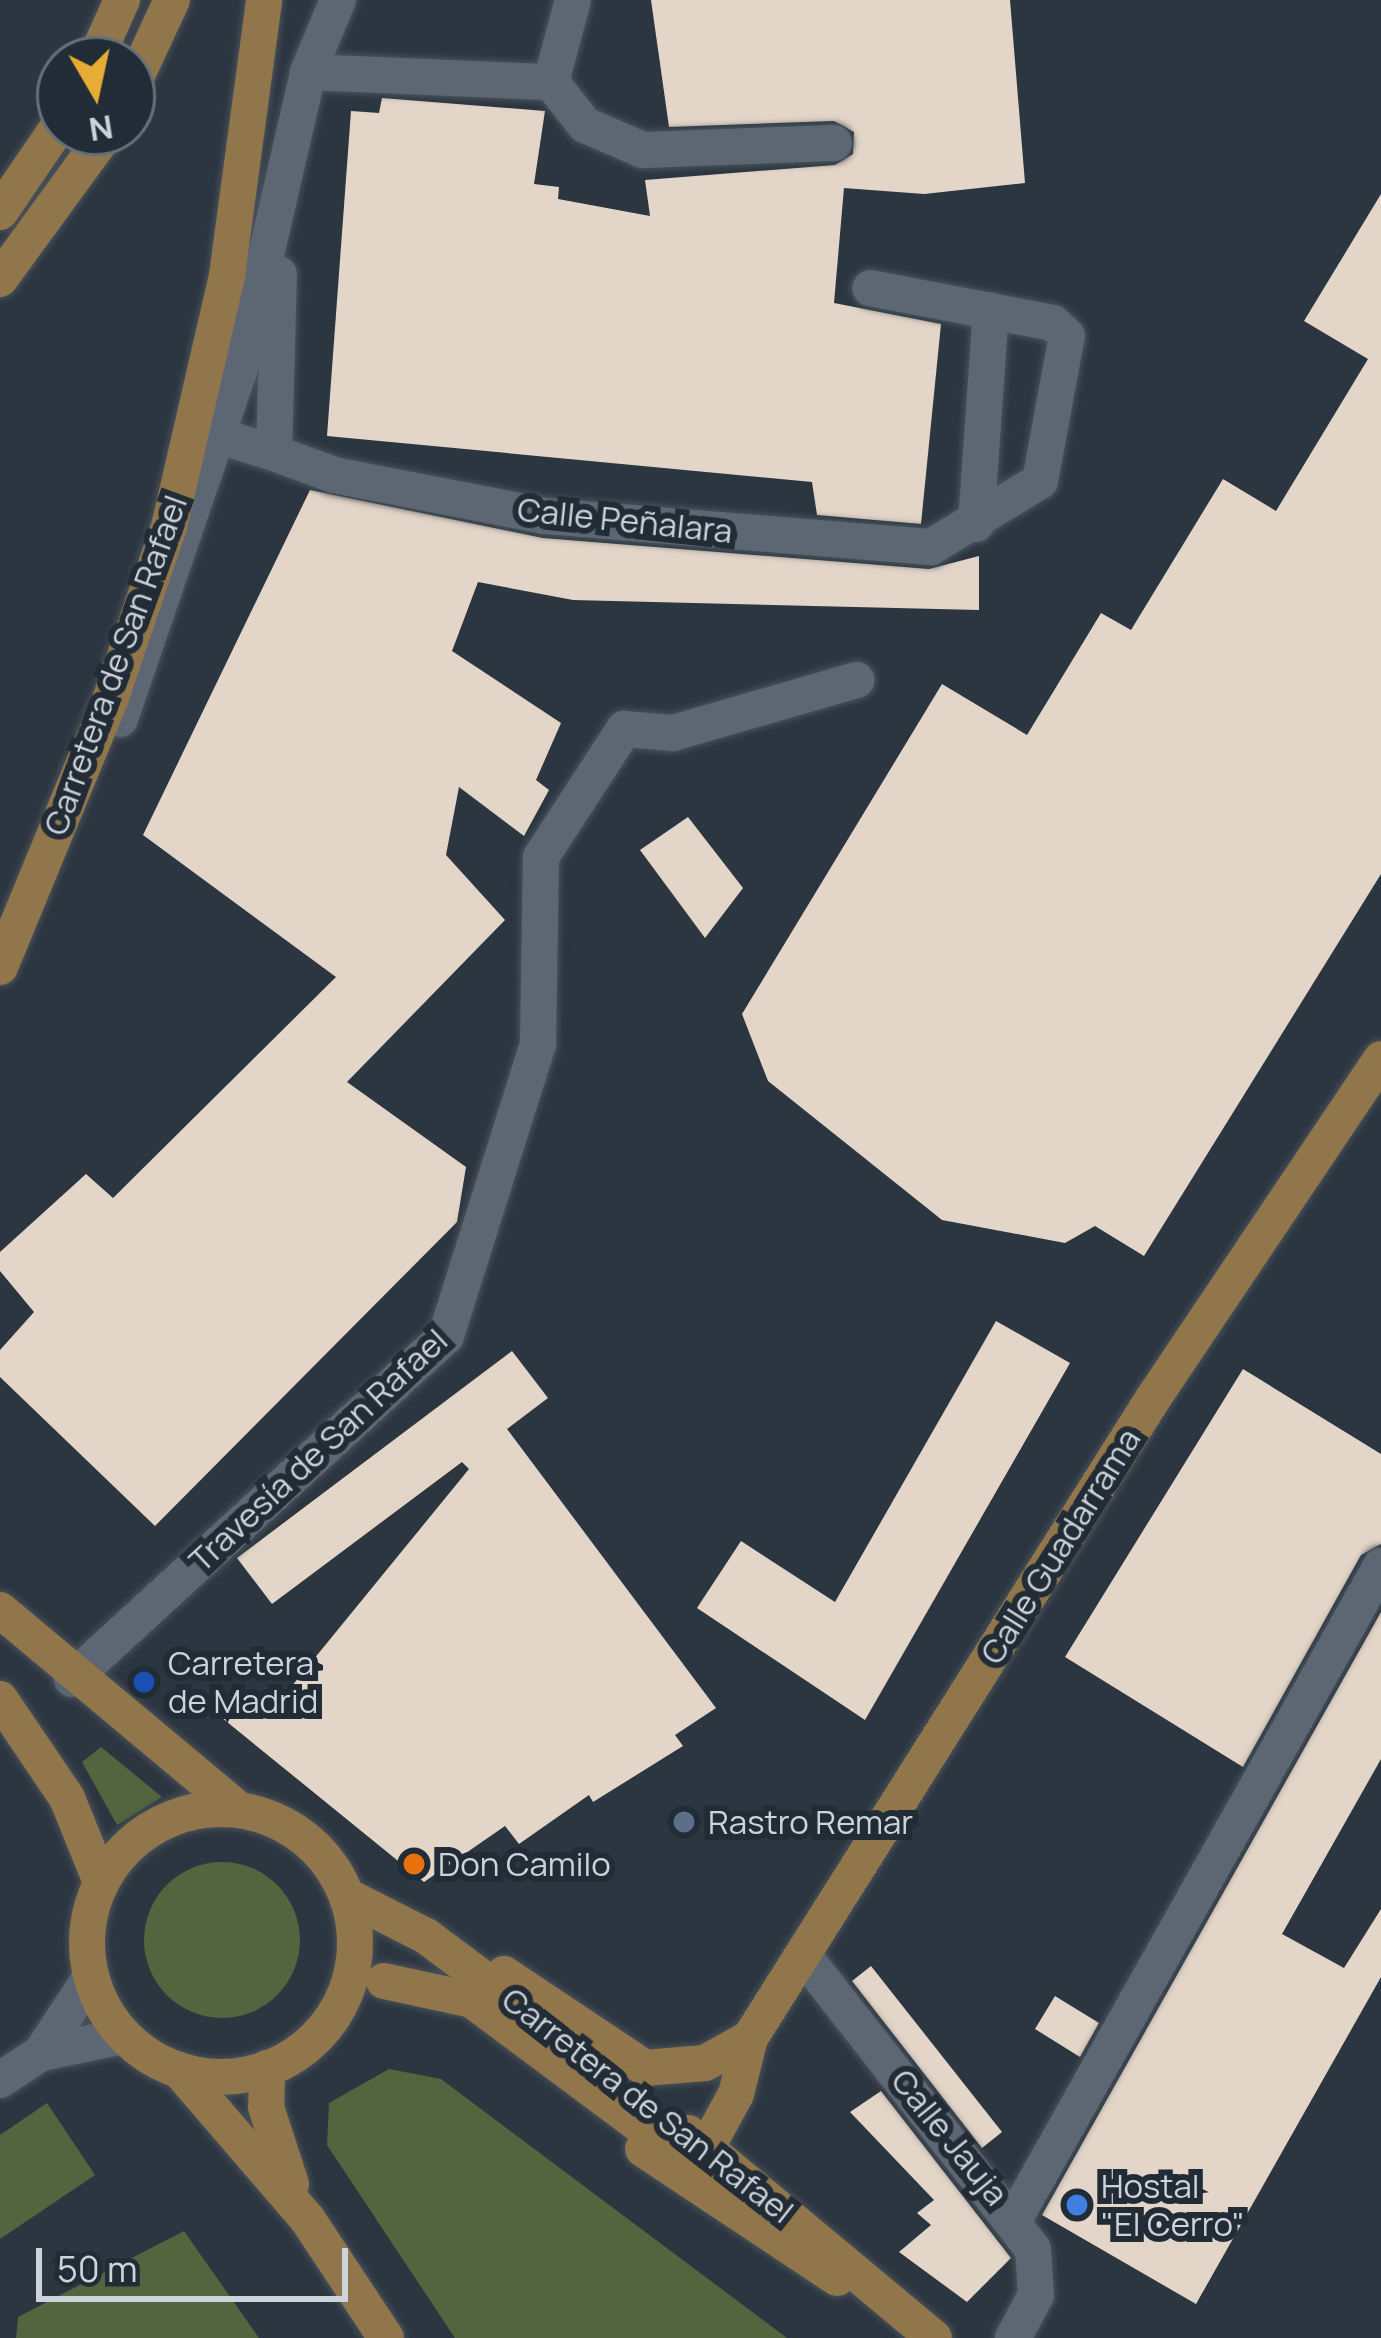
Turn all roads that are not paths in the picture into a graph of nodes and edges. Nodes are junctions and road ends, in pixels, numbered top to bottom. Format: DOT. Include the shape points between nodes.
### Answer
graph roads {
  1 [pos="122,0"];
  2 [pos="172,0"];
  3 [pos="264,0"];
  4 [pos="338,0"];
  5 [pos="573,0"];
  6 [pos="106,36"];
  7 [pos="155,36"];
  8 [pos="308,72"];
  9 [pos="551,82"];
  10 [pos="834,143"];
  11 [pos="38,156"];
  12 [pos="90,156"];
  13 [pos="281,189"];
  14 [pos="0,212"];
  15 [pos="0,279"];
  16 [pos="870,288"];
  17 [pos="991,311"];
  18 [pos="219,436"];
  19 [pos="274,453"];
  20 [pos="976,524"];
  21 [pos="856,680"];
  22 [pos="63,817"];
  23 [pos="0,919"];
  24 [pos="0,967"];
  25 [pos="1381,1060"];
  26 [pos="1381,1566"];
  27 [pos="0,1610"];
  28 [pos="72,1678"];
  29 [pos="0,1699"];
  30 [pos="239,1810"];
  31 [pos="101,1882"];
  32 [pos="347,1896"];
  33 [pos="426,1936"];
  34 [pos="803,1955"];
  35 [pos="91,1977"];
  36 [pos="384,1981"];
  37 [pos="347,1989"];
  38 [pos="124,2036"];
  39 [pos="750,2038"];
  40 [pos="41,2053"];
  41 [pos="267,2068"];
  42 [pos="178,2070"];
  43 [pos="0,2080"];
  44 [pos="736,2094"];
  45 [pos="707,2147"];
  46 [pos="770,2196"];
  47 [pos="1015,2218"];
  48 [pos="308,2220"];
  49 [pos="386,2338"];
  50 [pos="933,2338"];
  51 [pos="1013,2338"];
  1 -- 6 [label="main road"];
  2 -- 7 [label="main road"];
  3 -- 22 [label="main road, Carretera de San Rafael" via="237,220 197,420 151,586"];
  4 -- 8 [label="street"];
  5 -- 9 [label="street"];
  8 -- 9 [label="street"];
  8 -- 13 [label="street"];
  9 -- 10 [label="street" via="584,125 643,150"];
  11 -- 14 [label="main road"];
  12 -- 15 [label="main road"];
  13 -- 18 [label="street"];
  13 -- 19 [label="street"];
  16 -- 17 [label="street, Calle Peñalara"];
  17 -- 20 [label="street"];
  17 -- 20 [label="street, Calle Peñalara" via="1054,323 1067,336 1040,481"];
  18 -- 19 [label="street, Calle Peñalara"];
  18 -- 22 [label="street" via="115,734"];
  19 -- 20 [label="street, Calle Peñalara" via="334,475 545,516 920,548"];
  21 -- 28 [label="street, Travesía de San Rafael" via="673,733 624,729 542,857 538,1045 446,1336"];
  22 -- 23 [label="street"];
  22 -- 24 [label="main road, Carretera de San Rafael"];
  25 -- 34 [label="main road, Calle Guadarrama" via="1154,1397"];
  26 -- 47 [label="street"];
  27 -- 28 [label="main road"];
  28 -- 30 [label="main road"];
  29 -- 31 [label="main road" via="67,1798"];
  30 -- 31 [label="main road" via="155,1826"];
  30 -- 32 [label="main road" via="309,1841"];
  31 -- 35 [label="main road" via="87,1929"];
  32 -- 33 [label="main road, Carretera de San Rafael"];
  32 -- 37 [label="main road" via="355,1942"];
  33 -- 39 [label="main road" via="519,1983 645,2068 705,2063"];
  33 -- 45 [label="main road, Carretera de San Rafael"];
  34 -- 39 [label="main road, Calle Guadarrama"];
  34 -- 47 [label="street, Calle Jauja"];
  35 -- 38 [label="main road"];
  35 -- 40 [label="street"];
  36 -- 37 [label="main road"];
  36 -- 45 [label="main road" via="472,2000 672,2149"];
  36 -- 50 [label="main road, Carretera de San Rafael" via="451,2008 700,2190"];
  37 -- 41 [label="main road" via="319,2034"];
  38 -- 40 [label="street"];
  38 -- 42 [label="main road"];
  39 -- 44 [label="main road"];
  40 -- 43 [label="street"];
  41 -- 42 [label="main road" via="223,2077"];
  41 -- 48 [label="main road" via="279,2158"];
  42 -- 48 [label="main road"];
  44 -- 45 [label="main road"];
  44 -- 46 [label="main road" via="745,2145"];
  45 -- 46 [label="main road, Carretera de San Rafael"];
  46 -- 50 [label="main road, Carretera de San Rafael"];
  47 -- 51 [label="street, Calle Jauja" via="1037,2278"];
  48 -- 49 [label="main road"];
}
